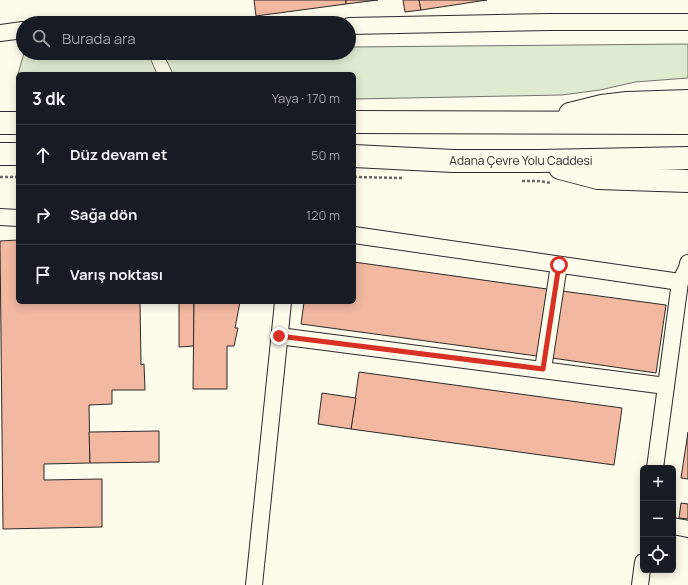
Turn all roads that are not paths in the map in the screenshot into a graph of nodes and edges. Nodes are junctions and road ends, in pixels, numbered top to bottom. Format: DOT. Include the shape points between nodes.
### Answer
graph roads {
  1 [pos="688,22"];
  2 [pos="356,26"];
  3 [pos="16,31"];
  4 [pos="0,33"];
  5 [pos="688,101"];
  6 [pos="356,122"];
  7 [pos="544,122"];
  8 [pos="0,123"];
  9 [pos="16,123"];
  10 [pos="688,123"];
  11 [pos="0,154"];
  12 [pos="16,154"];
  13 [pos="356,156"];
  14 [pos="688,158"];
  15 [pos="540,161"];
  16 [pos="688,182"];
  17 [pos="0,217"];
  18 [pos="16,218"];
  19 [pos="356,235"];
  20 [pos="688,263"];
  21 [pos="559,265"];
  22 [pos="680,282"];
  23 [pos="283,304"];
  24 [pos="279,336"];
  25 [pos="543,369"];
  26 [pos="666,386"];
  27 [pos="655,465"];
  28 [pos="676,527"];
  29 [pos="688,529"];
  30 [pos="642,573"];
  31 [pos="254,585"];
  32 [pos="640,585"];
  1 -- 2 [label="street"];
  3 -- 4 [label="street"];
  5 -- 7 [label="highway" via="627,102"];
  6 -- 7 [label="highway"];
  7 -- 10 [label="highway"];
  8 -- 9 [label="highway"];
  11 -- 12 [label="highway"];
  13 -- 15 [label="highway, Adana Çevre Yolu Caddesi" via="453,161"];
  14 -- 15 [label="highway, Adana Çevre Yolu Caddesi"];
  15 -- 16 [label="highway" via="598,178"];
  17 -- 18 [label="street"];
  19 -- 21 [label="street"];
  20 -- 22 [label="street"];
  21 -- 22 [label="street"];
  21 -- 25 [label="street"];
  22 -- 26 [label="street"];
  23 -- 24 [label="street"];
  24 -- 25 [label="street"];
  24 -- 31 [label="street"];
  25 -- 26 [label="street"];
  26 -- 27 [label="street"];
  28 -- 29 [label="street"];
  30 -- 32 [label="street"];
}
